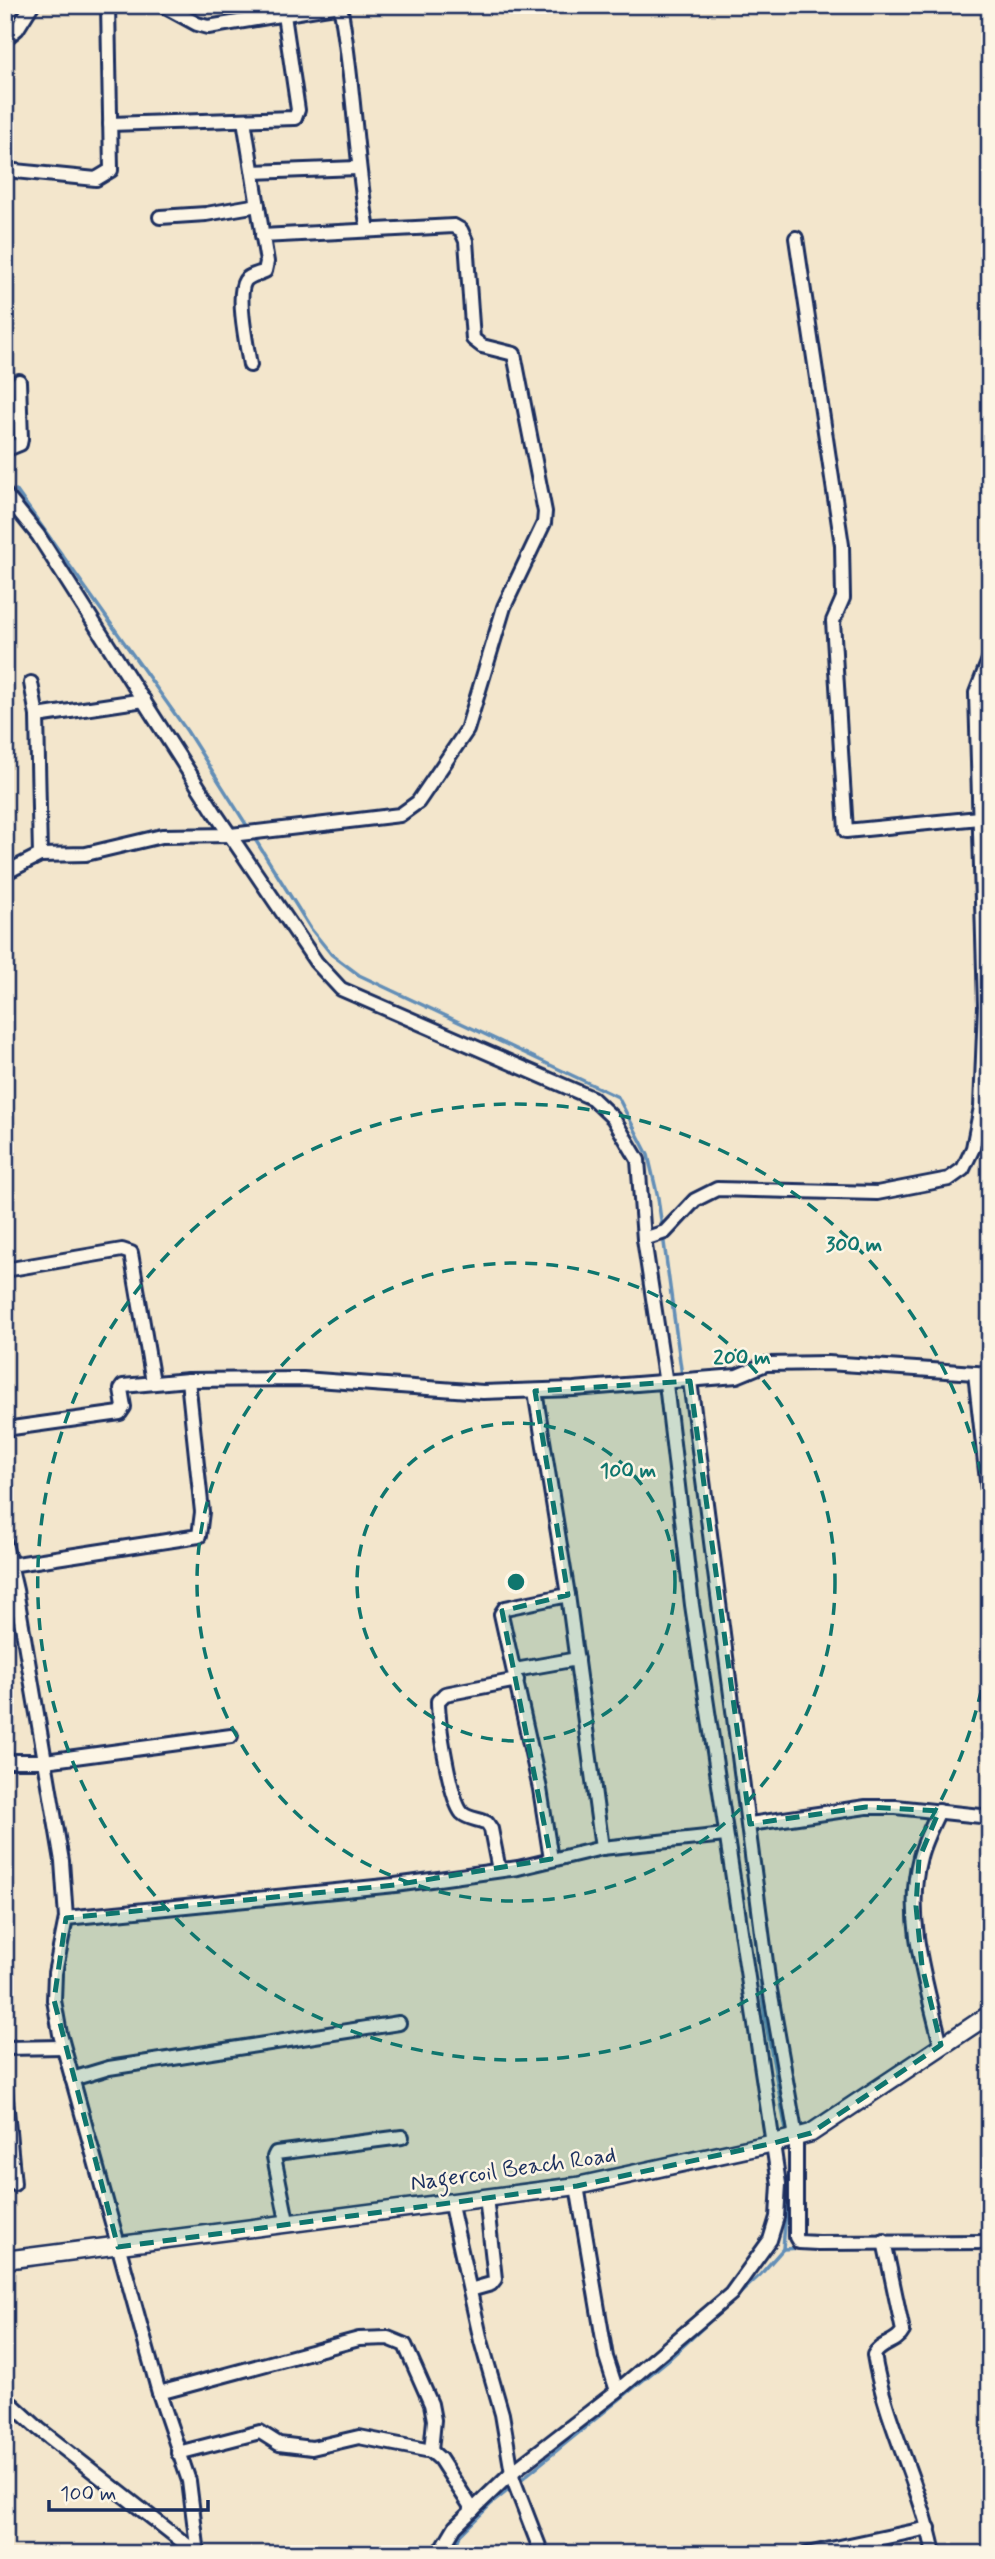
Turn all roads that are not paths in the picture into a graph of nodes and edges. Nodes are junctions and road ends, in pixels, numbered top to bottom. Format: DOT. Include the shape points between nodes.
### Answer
graph roads {
  1 [pos="32,5"];
  2 [pos="108,5"];
  3 [pos="162,5"];
  4 [pos="340,5"];
  5 [pos="284,15"];
  6 [pos="5,39"];
  7 [pos="244,120"];
  8 [pos="110,124"];
  9 [pos="357,168"];
  10 [pos="5,170"];
  11 [pos="253,172"];
  12 [pos="258,205"];
  13 [pos="160,216"];
  14 [pos="368,230"];
  15 [pos="262,236"];
  16 [pos="796,237"];
  17 [pos="250,365"];
  18 [pos="19,381"];
  19 [pos="5,450"];
  20 [pos="5,495"];
  21 [pos="990,657"];
  22 [pos="31,683"];
  23 [pos="144,700"];
  24 [pos="37,716"];
  25 [pos="979,818"];
  26 [pos="231,835"];
  27 [pos="40,855"];
  28 [pos="5,873"];
  29 [pos="987,1006"];
  30 [pos="654,1236"];
  31 [pos="5,1270"];
  32 [pos="975,1373"];
  33 [pos="990,1374"];
  34 [pos="188,1380"];
  35 [pos="689,1381"];
  36 [pos="153,1382"];
  37 [pos="668,1383"];
  38 [pos="535,1391"];
  39 [pos="5,1429"];
  40 [pos="990,1508"];
  41 [pos="5,1543"];
  42 [pos="10,1565"];
  43 [pos="568,1595"];
  44 [pos="577,1659"];
  45 [pos="516,1675"];
  46 [pos="231,1736"];
  47 [pos="5,1761"];
  48 [pos="45,1761"];
  49 [pos="939,1811"];
  50 [pos="990,1817"];
  51 [pos="750,1824"];
  52 [pos="725,1835"];
  53 [pos="602,1848"];
  54 [pos="551,1859"];
  55 [pos="499,1870"];
  56 [pos="66,1918"];
  57 [pos="990,2014"];
  58 [pos="399,2022"];
  59 [pos="941,2045"];
  60 [pos="63,2047"];
  61 [pos="5,2048"];
  62 [pos="72,2079"];
  63 [pos="5,2088"];
  64 [pos="402,2137"];
  65 [pos="796,2137"];
  66 [pos="774,2143"];
  67 [pos="14,2184"];
  68 [pos="577,2186"];
  69 [pos="486,2197"];
  70 [pos="450,2201"];
  71 [pos="287,2221"];
  72 [pos="990,2242"];
  73 [pos="886,2246"];
  74 [pos="118,2247"];
  75 [pos="5,2260"];
  76 [pos="470,2290"];
  77 [pos="617,2391"];
  78 [pos="159,2393"];
  79 [pos="5,2398"];
  80 [pos="431,2451"];
  81 [pos="178,2453"];
  82 [pos="513,2480"];
  83 [pos="473,2510"];
  84 [pos="929,2528"];
  85 [pos="198,2554"];
  86 [pos="439,2554"];
  87 [pos="542,2554"];
  88 [pos="807,2554"];
  89 [pos="934,2554"];
  1 -- 6 [label="street"];
  2 -- 8 [label="street"];
  3 -- 5 [label="street" via="208,27"];
  4 -- 5 [label="street"];
  4 -- 9 [label="street" via="351,63"];
  5 -- 7 [label="street" via="298,117"];
  7 -- 8 [label="street"];
  7 -- 11 [label="street"];
  8 -- 10 [label="street" via="112,164 105,176 96,179"];
  9 -- 11 [label="street"];
  9 -- 14 [label="street"];
  11 -- 12 [label="street"];
  12 -- 13 [label="street"];
  12 -- 15 [label="street"];
  14 -- 15 [label="street"];
  14 -- 26 [label="street" via="454,226 464,234 472,339 514,354 545,518 504,607 467,730 414,807 381,818"];
  15 -- 17 [label="street" via="267,268 249,277 243,288"];
  16 -- 25 [label="street" via="842,545 843,598 833,621 846,831"];
  18 -- 19 [label="street" via="20,444"];
  20 -- 23 [label="street" via="38,535"];
  21 -- 25 [label="street" via="976,693"];
  22 -- 24 [label="street"];
  23 -- 24 [label="street"];
  23 -- 26 [label="street"];
  24 -- 27 [label="street"];
  25 -- 29 [label="street"];
  26 -- 27 [label="street" via="162,836 86,854"];
  26 -- 30 [label="street" via="316,962 341,989 592,1098 613,1118 638,1160"];
  27 -- 28 [label="street"];
  29 -- 30 [label="street" via="981,1107 973,1148 963,1169 949,1179 877,1193 717,1189 695,1200"];
  30 -- 37 [label="street"];
  31 -- 36 [label="street" via="122,1250 131,1253"];
  32 -- 33 [label="street"];
  32 -- 35 [label="street" via="828,1363 766,1364 737,1376"];
  32 -- 40 [label="street"];
  34 -- 36 [label="street"];
  34 -- 38 [label="street" via="303,1379 483,1392"];
  34 -- 42 [label="street" via="203,1519 199,1536"];
  35 -- 37 [label="street"];
  35 -- 51 [label="street"];
  36 -- 39 [label="street" via="123,1385 120,1413"];
  37 -- 38 [label="street"];
  37 -- 52 [label="street"];
  38 -- 43 [label="street"];
  41 -- 42 [label="street"];
  42 -- 48 [label="street"];
  43 -- 44 [label="street"];
  43 -- 45 [label="street" via="502,1611"];
  44 -- 45 [label="street"];
  44 -- 53 [label="street"];
  45 -- 54 [label="street"];
  45 -- 55 [label="street" via="445,1694 438,1702 457,1804 468,1818 487,1823 491,1829"];
  46 -- 48 [label="street"];
  47 -- 48 [label="street"];
  48 -- 56 [label="street" via="62,1861"];
  49 -- 50 [label="street"];
  49 -- 51 [label="street" via="866,1808"];
  49 -- 59 [label="street" via="919,1859 916,1906 922,1966"];
  51 -- 65 [label="street" via="768,1978"];
  52 -- 53 [label="street"];
  52 -- 66 [label="street"];
  53 -- 54 [label="street"];
  54 -- 55 [label="street"];
  55 -- 56 [label="street"];
  56 -- 60 [label="street" via="54,2000"];
  57 -- 59 [label="main road, Nagercoil Beach Road"];
  58 -- 62 [label="street" via="109,2068"];
  59 -- 65 [label="main road, Nagercoil Beach Road" via="811,2133"];
  60 -- 61 [label="street"];
  60 -- 62 [label="street"];
  62 -- 74 [label="street"];
  63 -- 67 [label="street"];
  64 -- 71 [label="street" via="276,2153"];
  65 -- 66 [label="main road, Nagercoil Beach Road"];
  65 -- 73 [label="street" via="794,2229 799,2242"];
  66 -- 68 [label="main road, Nagercoil Beach Road"];
  66 -- 77 [label="street" via="778,2206 767,2247 731,2294"];
  68 -- 69 [label="main road, Nagercoil Beach Road"];
  68 -- 77 [label="street" via="606,2357"];
  69 -- 70 [label="main road, Nagercoil Beach Road"];
  69 -- 76 [label="street" via="495,2279"];
  70 -- 71 [label="main road, Nagercoil Beach Road"];
  70 -- 76 [label="street"];
  71 -- 74 [label="main road, Nagercoil Beach Road"];
  72 -- 73 [label="street"];
  73 -- 84 [label="street" via="903,2331 874,2355"];
  74 -- 75 [label="main road, Nagercoil Beach Road"];
  74 -- 78 [label="street"];
  76 -- 82 [label="street" via="502,2414"];
  77 -- 82 [label="street"];
  78 -- 80 [label="street" via="359,2339 388,2338 405,2345 422,2381 434,2420"];
  78 -- 81 [label="street"];
  79 -- 85 [label="street"];
  80 -- 81 [label="street" via="359,2438 321,2447 279,2444 260,2432"];
  80 -- 83 [label="street"];
  81 -- 85 [label="street" via="193,2501"];
  82 -- 83 [label="street"];
  82 -- 87 [label="street"];
  83 -- 86 [label="street"];
  84 -- 88 [label="street"];
  84 -- 89 [label="street"];
}
